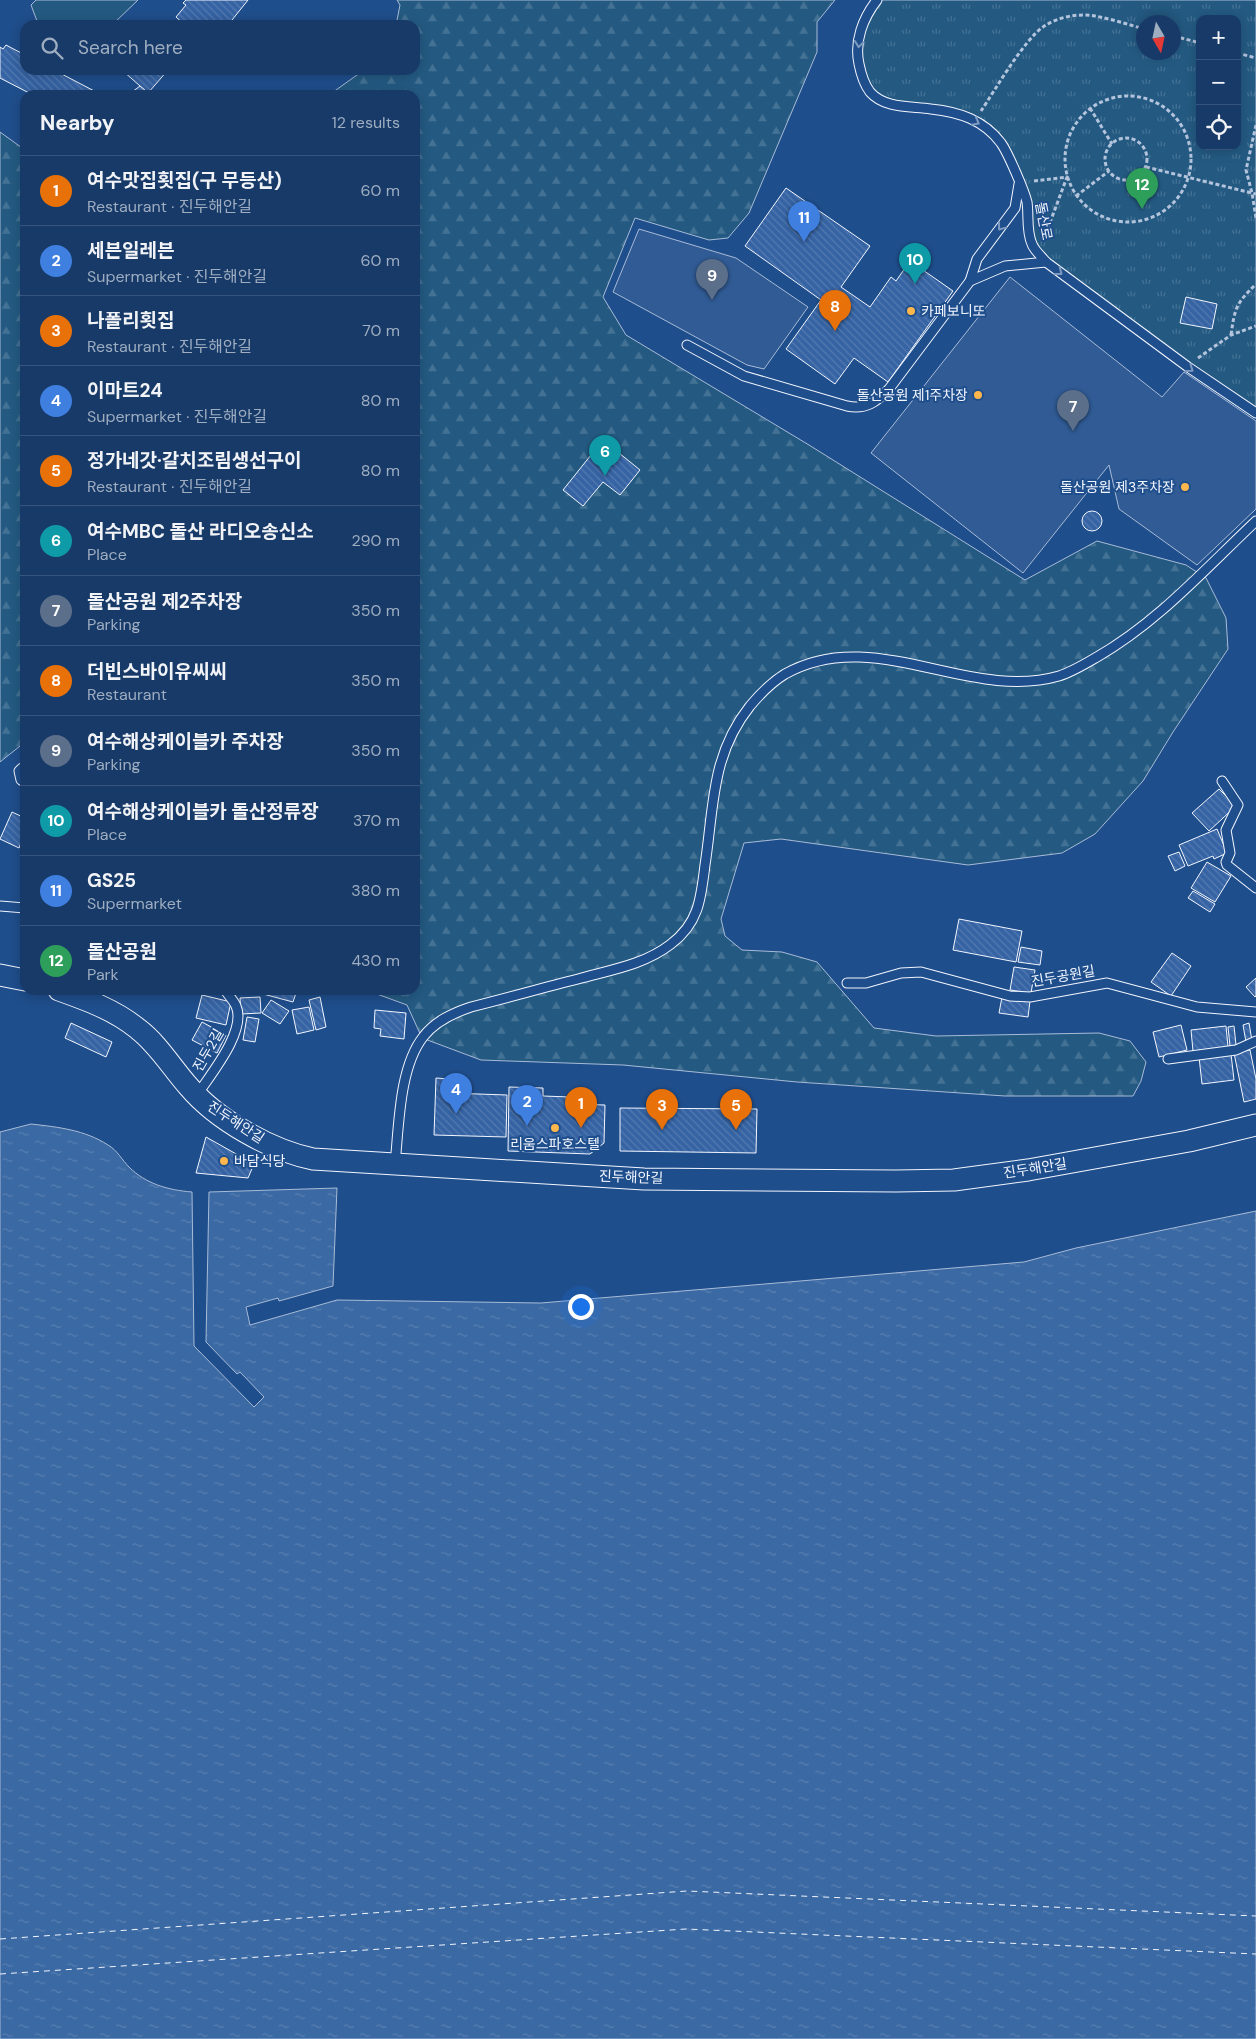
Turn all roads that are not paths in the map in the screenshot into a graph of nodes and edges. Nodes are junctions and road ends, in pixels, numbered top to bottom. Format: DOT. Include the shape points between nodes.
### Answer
graph roads {
  1 [pos="877,0"];
  2 [pos="1019,183"];
  3 [pos="1046,262"];
  4 [pos="970,282"];
  5 [pos="687,345"];
  6 [pos="1256,413"];
  7 [pos="1256,521"];
  8 [pos="1222,781"];
  9 [pos="1256,888"];
  10 [pos="0,906"];
  11 [pos="20,908"];
  12 [pos="0,975"];
  13 [pos="20,979"];
  14 [pos="847,983"];
  15 [pos="72,995"];
  16 [pos="228,995"];
  17 [pos="1256,1012"];
  18 [pos="1256,1041"];
  19 [pos="1168,1059"];
  20 [pos="197,1095"];
  21 [pos="1256,1125"];
  22 [pos="395,1165"];
  1 -- 2 [label="lane, 돌산로, one-way" via="861,27 858,44 861,73 871,92 889,103 933,109 975,120 989,129 1002,144"];
  2 -- 3 [label="lane, 돌산로" via="1027,204 1032,245"];
  2 -- 4 [label="lane, one-way" via="1015,208 977,260"];
  3 -- 4 [label="lane" via="1005,266"];
  3 -- 6 [label="lane, 돌산로, one-way"];
  4 -- 5 [label="lane" via="889,389 878,400 862,408 744,376"];
  7 -- 22 [label="lane" via="1152,621 1100,656 1061,675 1042,680 998,681 898,660 844,658 799,667 776,680 741,718 724,750 717,775 701,892 691,924 673,943 642,962 471,1007 436,1024 422,1038 409,1064"];
  8 -- 9 [label="lane" via="1238,805 1226,830 1230,853 1226,862"];
  10 -- 11 [label="lane"];
  12 -- 13 [label="street"];
  14 -- 17 [label="lane, 진두공원길" via="866,983 901,973 921,972 1010,996 1030,997 1108,983 1197,1007"];
  15 -- 20 [label="street, 진두해안길" via="120,1016 139,1030"];
  16 -- 20 [label="lane, 진두2길" via="236,1006 238,1021 234,1036"];
  18 -- 19 [label="lane" via="1236,1050"];
  20 -- 22 [label="street, 진두해안길" via="238,1126 289,1153 313,1159"];
  21 -- 22 [label="street, 진두해안길" via="1189,1141 954,1180 644,1179"];
}
